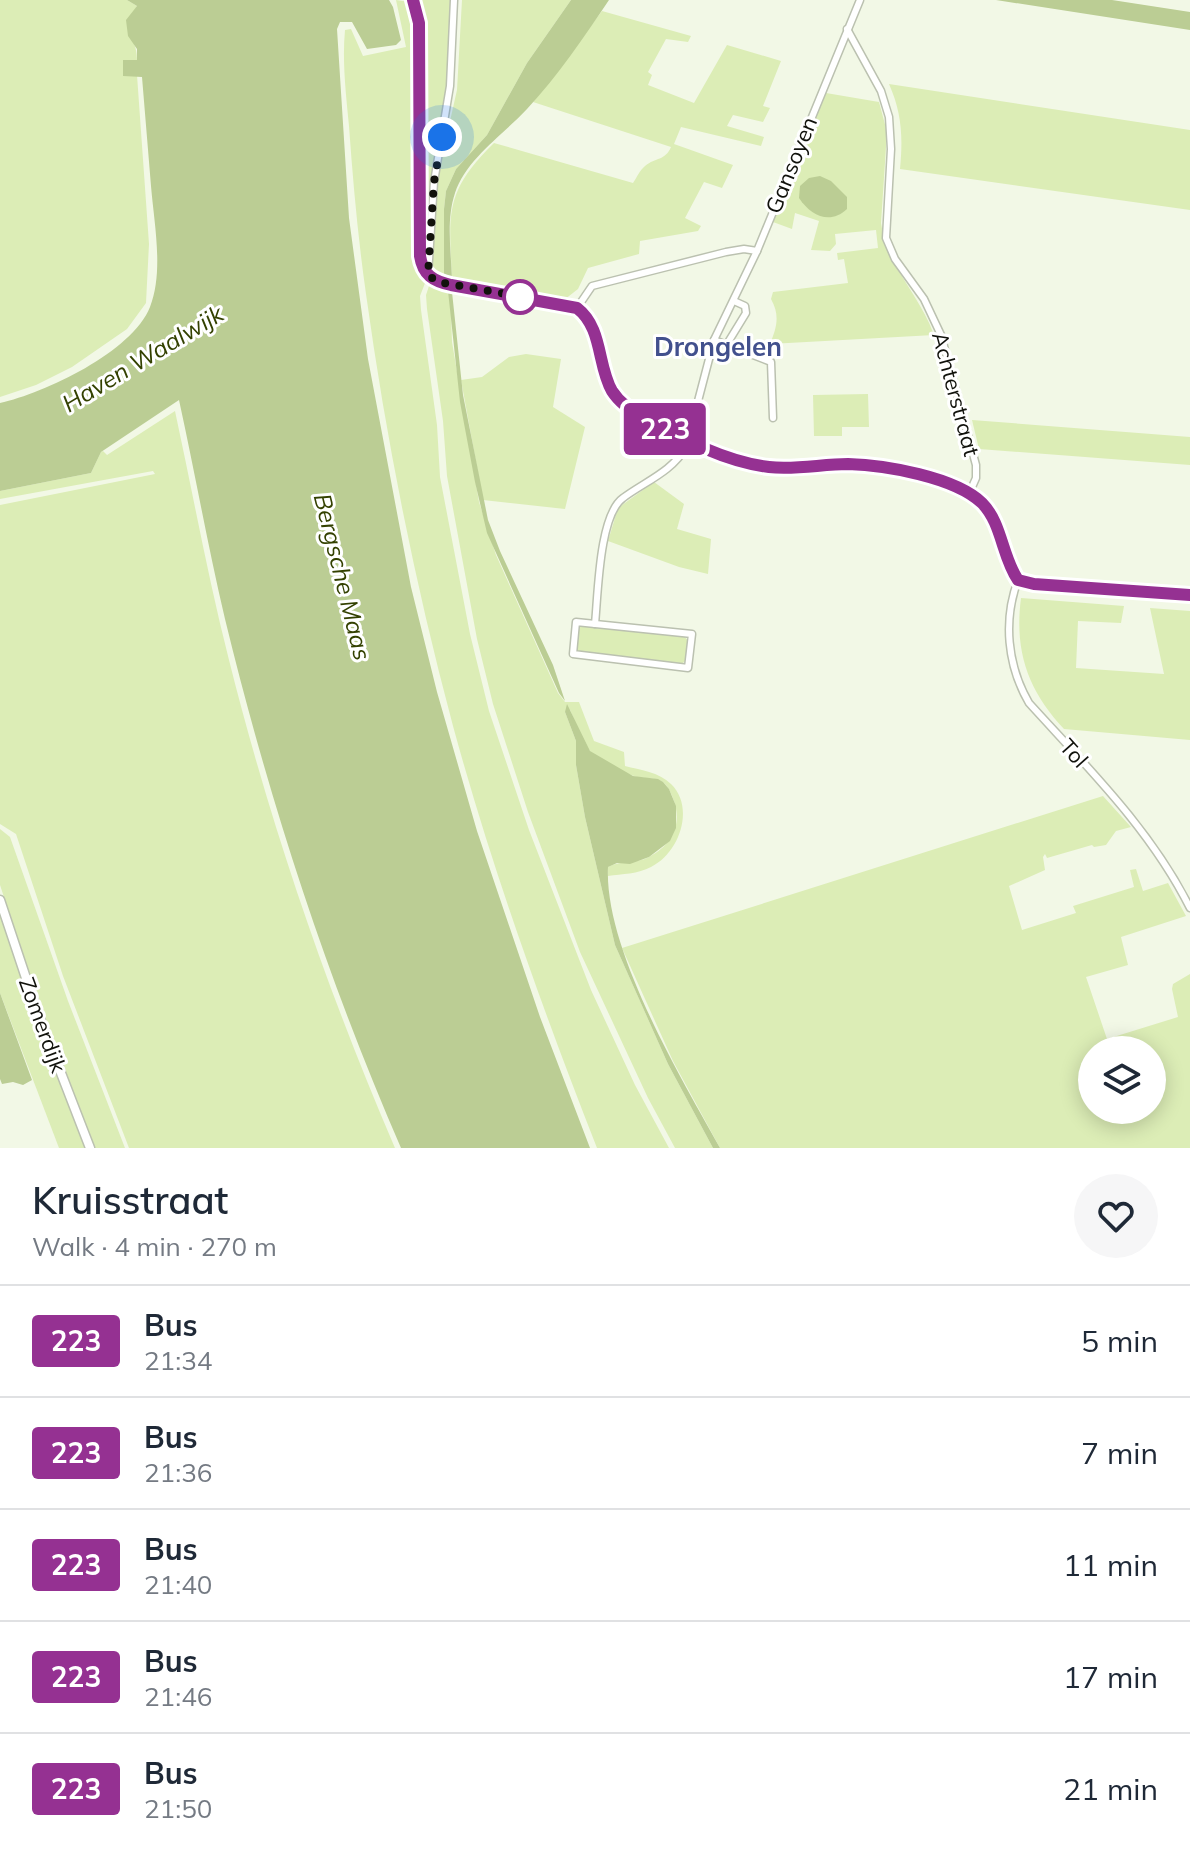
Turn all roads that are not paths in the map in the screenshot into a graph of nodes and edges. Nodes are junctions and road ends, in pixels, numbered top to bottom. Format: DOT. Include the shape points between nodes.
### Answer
graph roads {
  1 [pos="413,0"];
  2 [pos="454,0"];
  3 [pos="860,0"];
  4 [pos="847,29"];
  5 [pos="757,251"];
  6 [pos="428,275"];
  7 [pos="734,301"];
  8 [pos="577,308"];
  9 [pos="714,340"];
  10 [pos="727,344"];
  11 [pos="773,418"];
  12 [pos="688,440"];
  13 [pos="969,494"];
  14 [pos="1018,580"];
  15 [pos="1190,595"];
  16 [pos="595,624"];
  17 [pos="0,900"];
  18 [pos="1190,908"];
  19 [pos="90,1148"];
  1 -- 6 [label="street" via="419,23 420,256"];
  2 -- 6 [label="street" via="450,86 434,182"];
  3 -- 4 [label="street, Gansoyen"];
  4 -- 5 [label="street, Gansoyen"];
  4 -- 13 [label="street, Achterstraat" via="889,117 886,238 941,335 976,465"];
  5 -- 7 [label="street, Gansoyen"];
  5 -- 8 [label="street" via="726,252 592,286"];
  6 -- 8 [label="street" via="438,282"];
  7 -- 9 [label="street, Gansoyen"];
  7 -- 10 [label="street, Gansoyen" via="745,306 746,313"];
  8 -- 12 [label="street" via="598,342 617,397"];
  9 -- 10 [label="street"];
  9 -- 12 [label="street, Gansoyen"];
  10 -- 11 [label="street" via="771,362"];
  12 -- 13 [label="street" via="760,466 871,466"];
  12 -- 16 [label="street, Gansoyen" via="682,454 613,509"];
  13 -- 14 [label="street" via="993,520"];
  14 -- 15 [label="street"];
  14 -- 18 [label="street, Tol" via="1008,629 1021,689 1121,802"];
  16 -- 16 [label="street" via="692,634 688,668 573,654 576,622"];
  17 -- 19 [label="street, Zomerdijk"];
}
